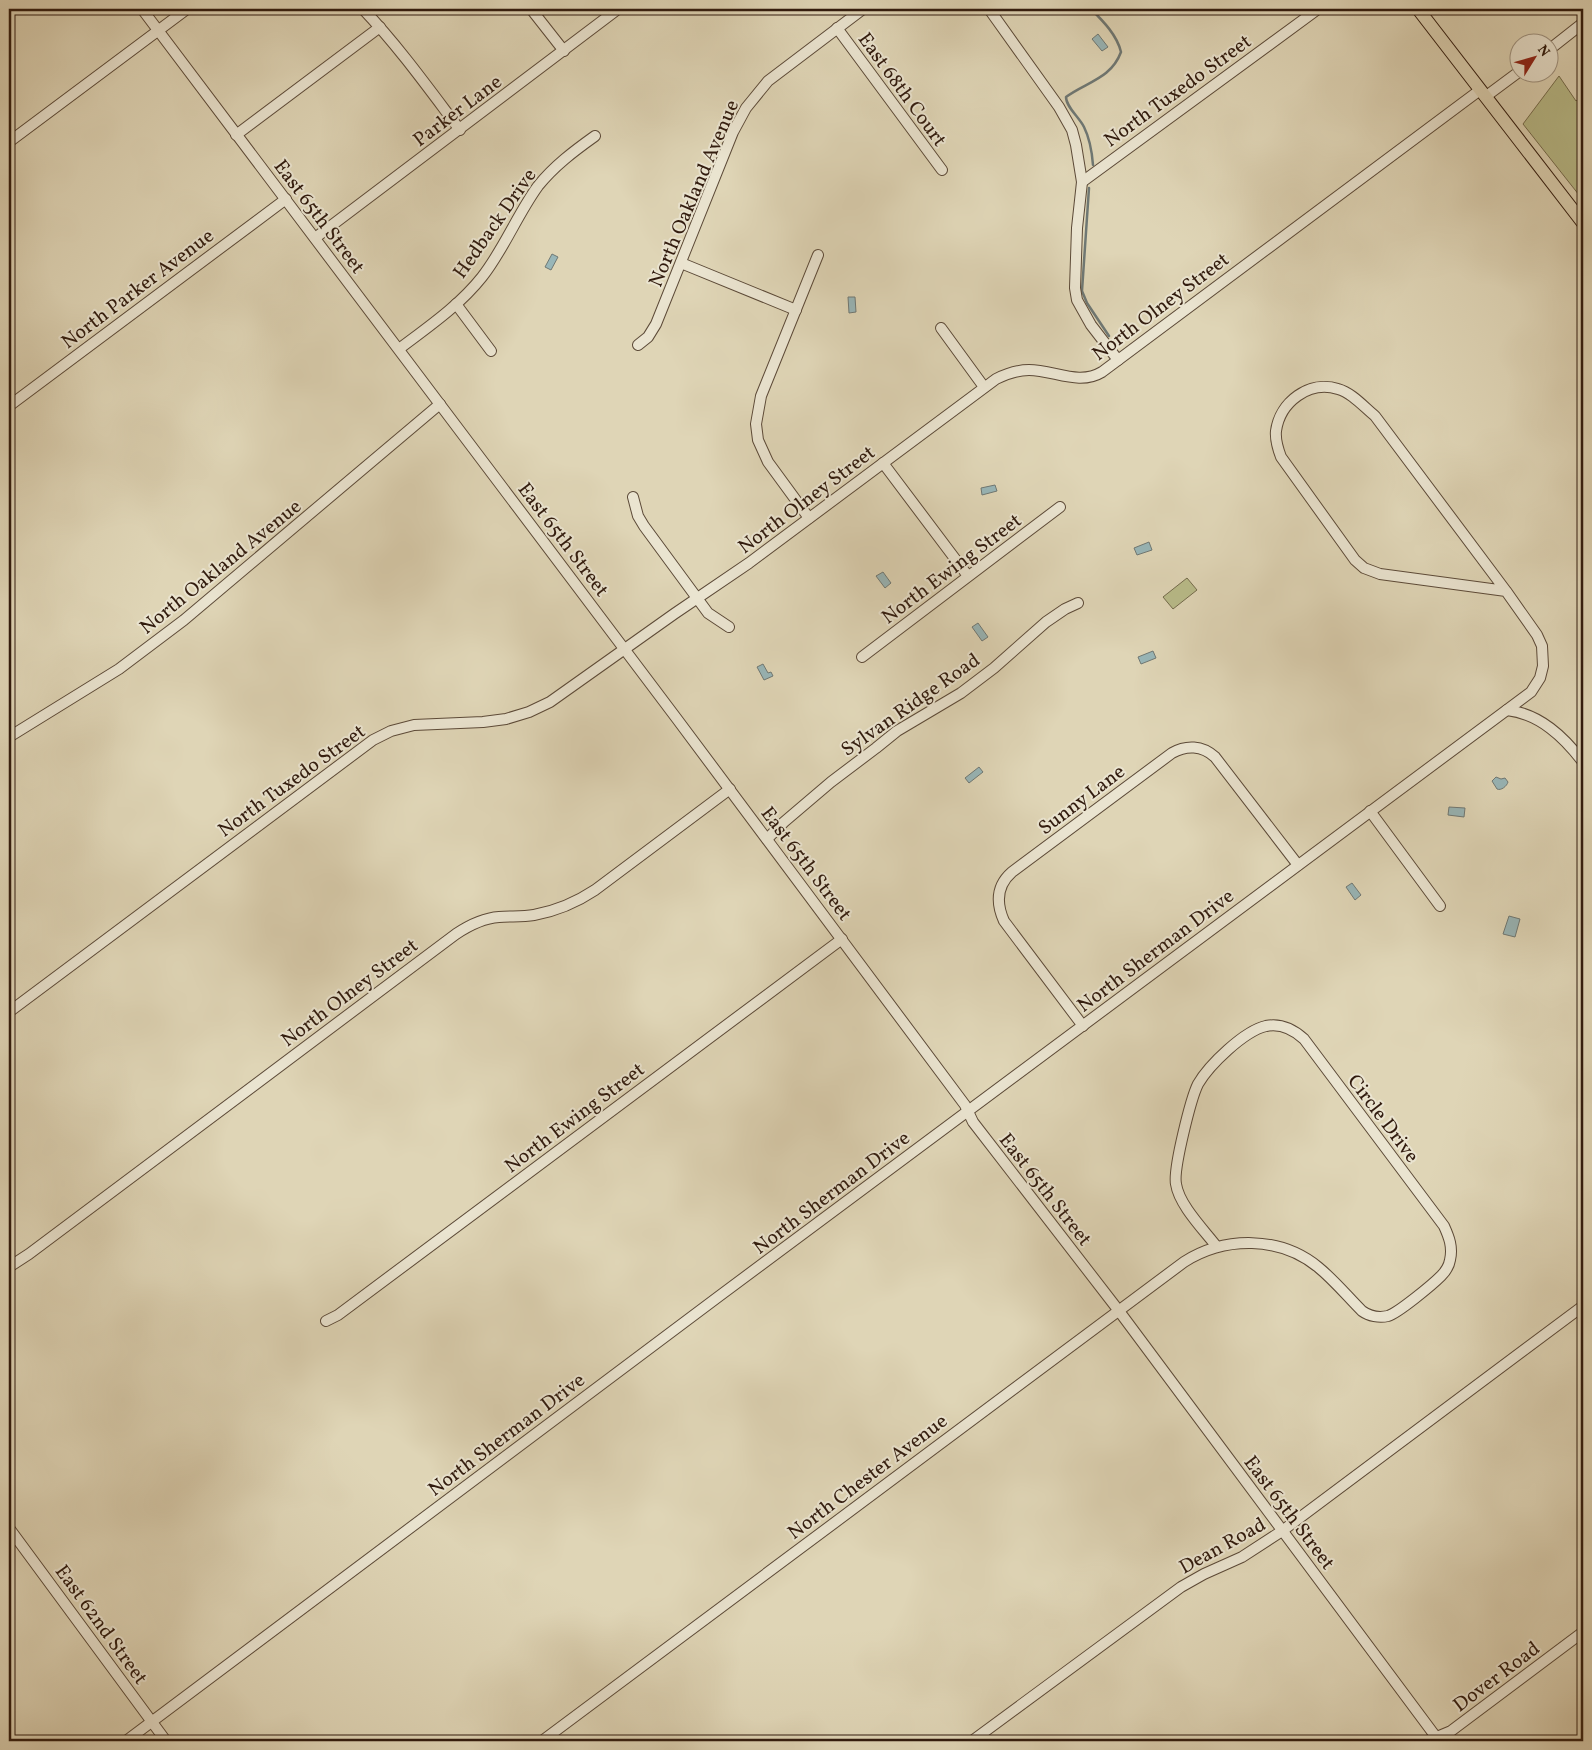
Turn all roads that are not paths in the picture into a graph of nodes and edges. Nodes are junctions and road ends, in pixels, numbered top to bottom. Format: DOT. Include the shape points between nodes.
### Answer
graph roads {
  1 [pos="142,9"];
  2 [pos="187,9"];
  3 [pos="363,9"];
  4 [pos="531,9"];
  5 [pos="618,9"];
  6 [pos="863,9"];
  7 [pos="989,9"];
  8 [pos="1318,9"];
  9 [pos="1418,9"];
  10 [pos="1583,23"];
  11 [pos="380,26"];
  12 [pos="837,28"];
  13 [pos="158,30"];
  14 [pos="1560,41"];
  15 [pos="564,51"];
  16 [pos="1510,77"];
  17 [pos="1482,94"];
  18 [pos="460,130"];
  19 [pos="236,135"];
  20 [pos="595,136"];
  21 [pos="9,142"];
  22 [pos="942,170"];
  23 [pos="1082,182"];
  24 [pos="286,199"];
  25 [pos="1583,223"];
  26 [pos="315,238"];
  27 [pos="818,255"];
  28 [pos="681,263"];
  29 [pos="456,304"];
  30 [pos="796,310"];
  31 [pos="941,328"];
  32 [pos="638,345"];
  33 [pos="398,349"];
  34 [pos="492,351"];
  35 [pos="1118,360"];
  36 [pos="984,388"];
  37 [pos="440,404"];
  38 [pos="9,406"];
  39 [pos="883,463"];
  40 [pos="633,497"];
  41 [pos="1060,507"];
  42 [pos="809,518"];
  43 [pos="968,576"];
  44 [pos="1506,592"];
  45 [pos="697,598"];
  46 [pos="1078,603"];
  47 [pos="729,627"];
  48 [pos="624,649"];
  49 [pos="862,657"];
  50 [pos="1508,710"];
  51 [pos="9,736"];
  52 [pos="1583,762"];
  53 [pos="730,789"];
  54 [pos="1370,812"];
  55 [pos="767,839"];
  56 [pos="1298,865"];
  57 [pos="1440,906"];
  58 [pos="842,939"];
  59 [pos="9,1012"];
  60 [pos="1083,1026"];
  61 [pos="968,1112"];
  62 [pos="1450,1240"];
  63 [pos="1216,1247"];
  64 [pos="9,1267"];
  65 [pos="1583,1306"];
  66 [pos="1119,1311"];
  67 [pos="326,1322"];
  68 [pos="9,1528"];
  69 [pos="1282,1531"];
  70 [pos="1583,1632"];
  71 [pos="152,1721"];
  72 [pos="1434,1740"];
  73 [pos="126,1741"];
  74 [pos="166,1741"];
  75 [pos="542,1741"];
  76 [pos="972,1741"];
  1 -- 13 [label="street, East 65th Street"];
  2 -- 13 [label="street"];
  3 -- 11 [label="street"];
  4 -- 15 [label="street"];
  5 -- 15 [label="street, Parker Lane"];
  6 -- 12 [label="street, North Oakland Avenue"];
  7 -- 23 [label="street" via="1067,121 1076,145"];
  8 -- 23 [label="street, North Tuxedo Street"];
  9 -- 17 [label="main road"];
  10 -- 14 [label="street"];
  11 -- 18 [label="street"];
  11 -- 19 [label="street"];
  12 -- 22 [label="street, East 68th Court"];
  12 -- 28 [label="street, North Oakland Avenue" via="774,76 746,108 733,132"];
  13 -- 19 [label="street, East 65th Street"];
  13 -- 21 [label="street"];
  15 -- 18 [label="street, Parker Lane"];
  16 -- 17 [label="street, North Olney Street"];
  17 -- 25 [label="main road"];
  17 -- 35 [label="street, North Olney Street"];
  18 -- 26 [label="street, Parker Lane"];
  19 -- 24 [label="street, East 65th Street"];
  20 -- 29 [label="street, Hedback Drive" via="544,179 492,262"];
  23 -- 35 [label="street" via="1075,288 1082,312"];
  24 -- 26 [label="street, East 65th Street"];
  24 -- 38 [label="street, North Parker Avenue"];
  26 -- 33 [label="street, East 65th Street"];
  27 -- 30 [label="street"];
  28 -- 30 [label="street"];
  28 -- 32 [label="street, North Oakland Avenue" via="654,329"];
  29 -- 33 [label="street, Hedback Drive"];
  29 -- 34 [label="street"];
  30 -- 42 [label="street" via="761,396 756,424 758,440 768,462"];
  31 -- 36 [label="street"];
  33 -- 37 [label="street, East 65th Street"];
  35 -- 36 [label="street, North Olney Street" via="1090,377 1026,370 1003,376"];
  36 -- 39 [label="street, North Olney Street"];
  37 -- 48 [label="street, East 65th Street"];
  37 -- 51 [label="street, North Oakland Avenue" via="184,620 119,669"];
  39 -- 42 [label="street, North Olney Street"];
  39 -- 43 [label="street"];
  40 -- 45 [label="street" via="644,526"];
  41 -- 43 [label="street, North Ewing Street"];
  42 -- 45 [label="street, North Olney Street"];
  43 -- 49 [label="street, North Ewing Street"];
  44 -- 44 [label="street" via="1375,416 1350,394 1335,388 1303,392 1290,401 1276,430 1277,447 1283,461 1352,557 1364,568 1380,574"];
  44 -- 50 [label="street, North Sherman Drive" via="1537,635 1543,662 1534,688"];
  45 -- 47 [label="street" via="711,616"];
  45 -- 48 [label="street, North Olney Street"];
  46 -- 55 [label="street, Sylvan Ridge Road" via="1046,622 961,693 896,731 831,782"];
  48 -- 53 [label="street, East 65th Street"];
  48 -- 59 [label="street, North Tuxedo Street" via="560,696 529,712 494,721 414,725 373,740"];
  50 -- 52 [label="street" via="1548,726 1572,746"];
  50 -- 54 [label="street, North Sherman Drive"];
  53 -- 55 [label="street, East 65th Street"];
  53 -- 64 [label="street, North Olney Street" via="578,900 542,913 484,920 452,936 86,1213"];
  54 -- 56 [label="street, North Sherman Drive"];
  54 -- 57 [label="street"];
  55 -- 58 [label="street, East 65th Street"];
  56 -- 60 [label="street, North Sherman Drive"];
  56 -- 60 [label="street, Sunny Lane" via="1215,757 1202,748 1190,747 1172,754 1028,860 1008,875 1002,884 998,895 999,910"];
  58 -- 61 [label="street, East 65th Street"];
  58 -- 67 [label="street, North Ewing Street"];
  60 -- 61 [label="street, North Sherman Drive"];
  61 -- 66 [label="street, East 65th Street"];
  61 -- 71 [label="street, North Sherman Drive"];
  62 -- 63 [label="street, North Chester Avenue" via="1450,1259 1441,1276 1395,1312 1380,1316 1362,1310 1318,1267 1295,1253 1258,1243"];
  62 -- 63 [label="street, Circle Drive" via="1444,1226 1304,1039 1292,1030 1272,1025 1260,1028 1222,1054 1202,1078 1190,1104 1176,1183 1181,1200"];
  63 -- 66 [label="street, North Chester Avenue" via="1191,1258"];
  65 -- 69 [label="street, Dean Road"];
  66 -- 69 [label="street, East 65th Street"];
  66 -- 75 [label="street, North Chester Avenue"];
  68 -- 71 [label="street, East 62nd Street"];
  69 -- 72 [label="street, East 65th Street"];
  69 -- 76 [label="street, Dean Road" via="1239,1558 1181,1587"];
  70 -- 72 [label="street, Dover Road" via="1451,1731"];
  71 -- 73 [label="street, North Sherman Drive"];
  71 -- 74 [label="street, East 62nd Street"];
}
